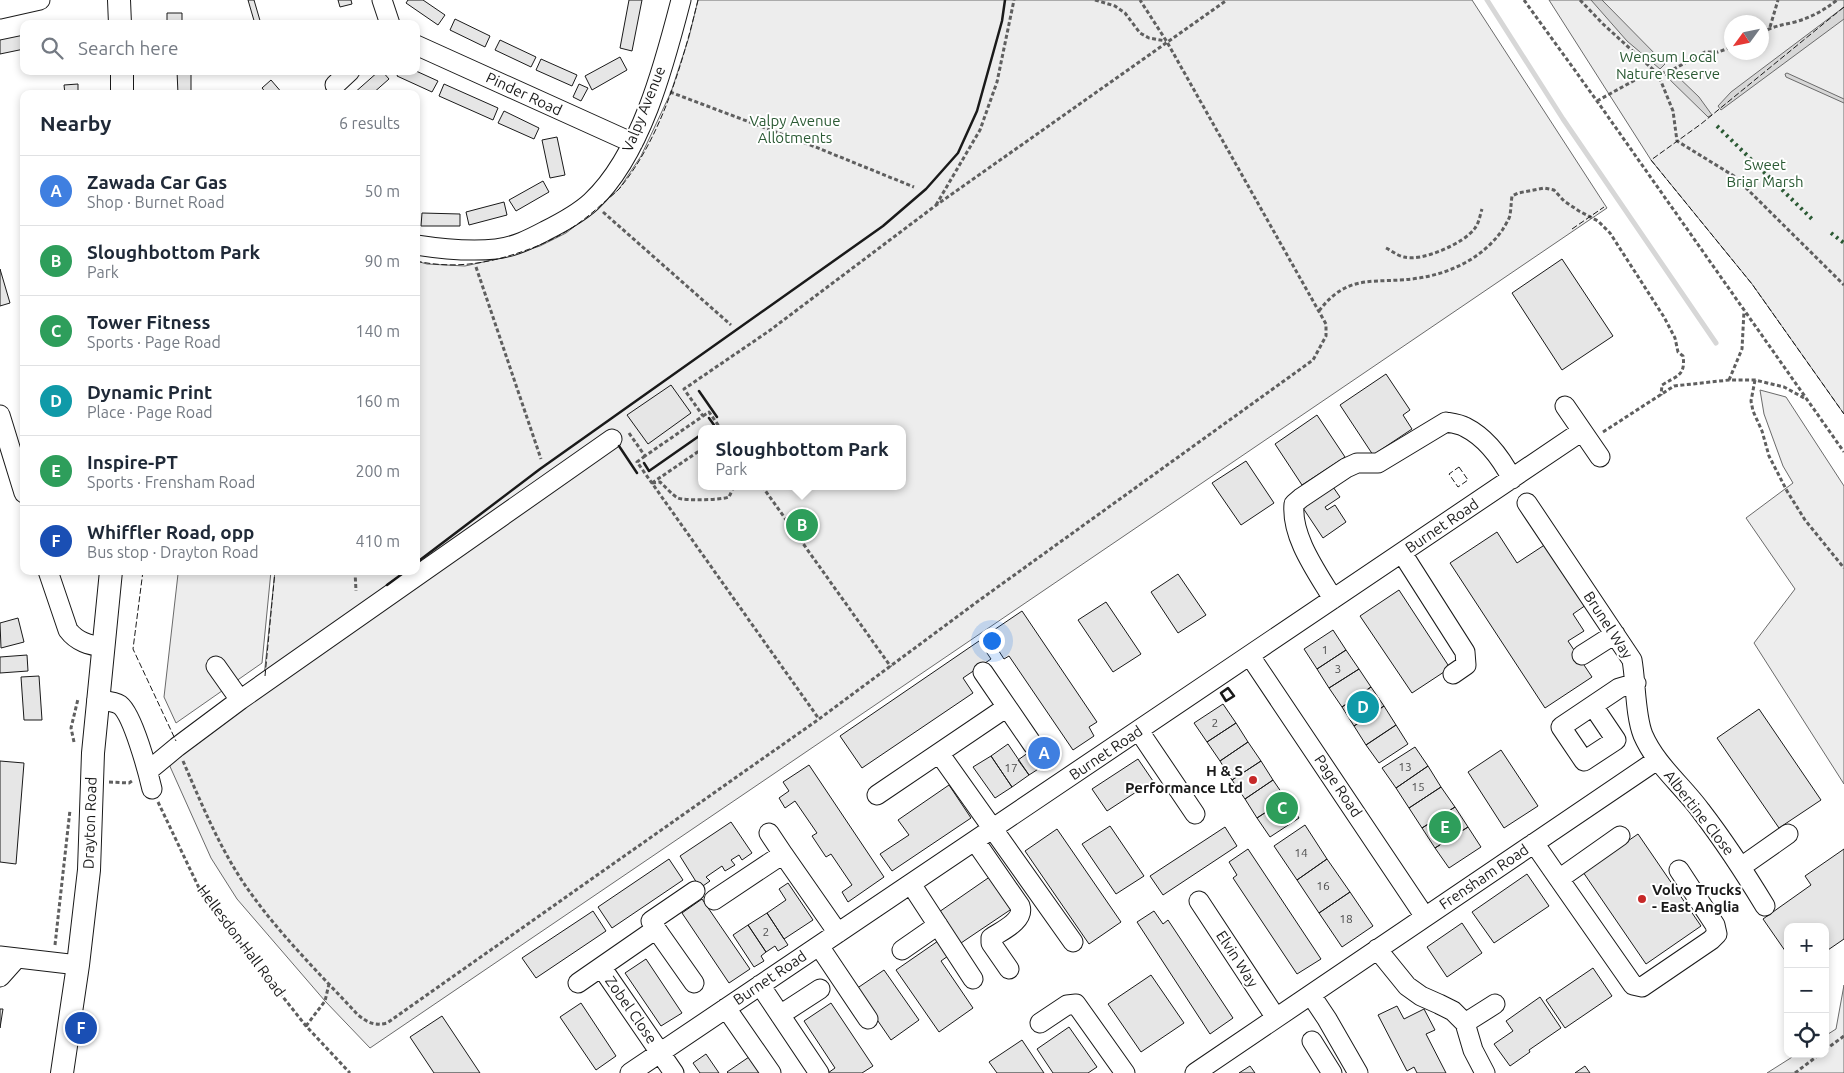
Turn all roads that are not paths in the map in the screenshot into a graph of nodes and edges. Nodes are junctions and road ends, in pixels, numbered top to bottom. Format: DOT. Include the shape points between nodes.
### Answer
graph roads {
  1 [pos="40,0"];
  2 [pos="119,0"];
  3 [pos="382,0"];
  4 [pos="681,0"];
  5 [pos="0,9"];
  6 [pos="120,20"];
  7 [pos="389,20"];
  8 [pos="420,46"];
  9 [pos="122,75"];
  10 [pos="346,75"];
  11 [pos="335,85"];
  12 [pos="122,90"];
  13 [pos="633,143"];
  14 [pos="420,246"];
  15 [pos="1565,406"];
  16 [pos="0,415"];
  17 [pos="1586,437"];
  18 [pos="612,439"];
  19 [pos="1600,457"];
  20 [pos="1512,478"];
  21 [pos="20,480"];
  22 [pos="1527,502"];
  23 [pos="1402,553"];
  24 [pos="420,574"];
  25 [pos="49,575"];
  26 [pos="110,575"];
  27 [pos="418,575"];
  28 [pos="1332,599"];
  29 [pos="1615,634"];
  30 [pos="103,646"];
  31 [pos="1582,655"];
  32 [pos="1250,656"];
  33 [pos="216,666"];
  34 [pos="983,672"];
  35 [pos="1453,674"];
  36 [pos="1636,683"];
  37 [pos="88,698"];
  38 [pos="240,700"];
  39 [pos="1593,706"];
  40 [pos="1007,707"];
  41 [pos="1139,731"];
  42 [pos="1033,746"];
  43 [pos="939,753"];
  44 [pos="1657,760"];
  45 [pos="877,795"];
  46 [pos="1195,814"];
  47 [pos="993,830"];
  48 [pos="768,833"];
  49 [pos="1788,834"];
  50 [pos="1620,836"];
  51 [pos="975,841"];
  52 [pos="1534,843"];
  53 [pos="783,854"];
  54 [pos="1741,867"];
  55 [pos="1679,870"];
  56 [pos="1559,879"];
  57 [pos="911,884"];
  58 [pos="695,891"];
  59 [pos="714,900"];
  60 [pos="1199,900"];
  61 [pos="1765,906"];
  62 [pos="1425,917"];
  63 [pos="938,926"];
  64 [pos="656,929"];
  65 [pos="838,933"];
  66 [pos="1073,942"];
  67 [pos="819,946"];
  68 [pos="1377,949"];
  69 [pos="902,950"];
  70 [pos="9,957"];
  71 [pos="78,965"];
  72 [pos="602,968"];
  73 [pos="1008,969"];
  74 [pos="0,977"];
  75 [pos="973,979"];
  76 [pos="578,983"];
  77 [pos="694,983"];
  78 [pos="760,985"];
  79 [pos="820,989"];
  80 [pos="1311,995"];
  81 [pos="1495,1004"];
  82 [pos="726,1008"];
  83 [pos="780,1015"];
  84 [pos="1276,1018"];
  85 [pos="868,1019"];
  86 [pos="1040,1023"];
  87 [pos="1465,1023"];
  88 [pos="1312,1041"];
  89 [pos="660,1052"];
  90 [pos="1335,1064"];
  91 [pos="62,1073"];
  92 [pos="630,1073"];
  93 [pos="674,1073"];
  94 [pos="771,1073"];
  95 [pos="819,1073"];
  96 [pos="1125,1073"];
  97 [pos="1195,1073"];
  98 [pos="1358,1073"];
  99 [pos="1485,1073"];
  1 -- 5 [label="street"];
  2 -- 6 [label="main road"];
  3 -- 7 [label="street"];
  4 -- 13 [label="street, Valpy Avenue" via="656,86"];
  8 -- 13 [label="street, Pinder Road"];
  9 -- 12 [label="main road"];
  10 -- 11 [label="street"];
  13 -- 14 [label="street, Valpy Avenue" via="591,202 524,242 497,249 470,250"];
  15 -- 17 [label="street"];
  16 -- 21 [label="street"];
  17 -- 19 [label="street"];
  17 -- 20 [label="street, Burnet Road"];
  18 -- 24 [label="street"];
  20 -- 23 [label="street, Burnet Road"];
  20 -- 28 [label="street" via="1503,461 1487,443 1464,426 1446,422 1378,463 1357,463 1346,468 1301,498 1294,504 1297,529 1307,556"];
  22 -- 29 [label="street, Brunel Way"];
  23 -- 28 [label="street, Burnet Road"];
  23 -- 35 [label="street" via="1465,652 1466,665"];
  25 -- 30 [label="street" via="68,630 74,638"];
  26 -- 30 [label="main road, Drayton Road"];
  27 -- 38 [label="street"];
  28 -- 32 [label="street, Burnet Road"];
  29 -- 31 [label="street"];
  29 -- 36 [label="street, Brunel Way" via="1632,660"];
  30 -- 37 [label="main road, Drayton Road"];
  32 -- 41 [label="street, Burnet Road"];
  32 -- 62 [label="street, Page Road"];
  33 -- 38 [label="street"];
  34 -- 40 [label="street"];
  36 -- 39 [label="street" via="1619,688"];
  36 -- 44 [label="street, Brunel Way" via="1643,734"];
  37 -- 38 [label="street" via="113,702 128,713 150,780 177,747"];
  37 -- 71 [label="main road, Drayton Road" via="90,870"];
  40 -- 42 [label="street"];
  40 -- 43 [label="street"];
  41 -- 46 [label="street"];
  41 -- 47 [label="street, Burnet Road"];
  43 -- 45 [label="street"];
  43 -- 47 [label="street"];
  44 -- 52 [label="street, Frensham Road"];
  44 -- 54 [label="street, Albertine Close" via="1700,810"];
  47 -- 51 [label="street, Burnet Road"];
  47 -- 66 [label="street"];
  48 -- 53 [label="street"];
  49 -- 54 [label="street, Albertine Close"];
  50 -- 56 [label="street"];
  51 -- 57 [label="street, Burnet Road"];
  51 -- 73 [label="street" via="1022,912 1020,918 991,938"];
  52 -- 56 [label="street"];
  52 -- 62 [label="street, Frensham Road"];
  53 -- 59 [label="street"];
  53 -- 65 [label="street"];
  54 -- 61 [label="street, Albertine Close"];
  55 -- 56 [label="street" via="1715,925 1717,934 1642,987 1633,986"];
  57 -- 63 [label="street"];
  57 -- 65 [label="street, Burnet Road"];
  58 -- 64 [label="street" via="651,921"];
  60 -- 84 [label="street, Elvin Way"];
  62 -- 68 [label="street, Frensham Road"];
  63 -- 69 [label="street"];
  63 -- 75 [label="street"];
  64 -- 72 [label="street, Zobel Close"];
  64 -- 77 [label="street"];
  65 -- 67 [label="street, Burnet Road"];
  67 -- 78 [label="street, Burnet Road"];
  67 -- 85 [label="street"];
  68 -- 80 [label="street, Frensham Road"];
  68 -- 87 [label="street" via="1407,986 1452,1011"];
  70 -- 71 [label="street"];
  70 -- 74 [label="street"];
  71 -- 91 [label="main road, Drayton Road"];
  72 -- 76 [label="street, Zobel Close"];
  72 -- 89 [label="street, Zobel Close"];
  78 -- 82 [label="street, Burnet Road"];
  78 -- 83 [label="street"];
  79 -- 83 [label="street"];
  80 -- 84 [label="street, Frensham Road"];
  80 -- 90 [label="street" via="1327,1019"];
  81 -- 87 [label="street"];
  82 -- 89 [label="street, Burnet Road"];
  82 -- 94 [label="street"];
  83 -- 95 [label="street"];
  84 -- 97 [label="street, Frensham Road"];
  86 -- 96 [label="street" via="1067,1004 1076,1004"];
  87 -- 99 [label="street" via="1473,1050"];
  88 -- 90 [label="street"];
  89 -- 92 [label="street, Burnet Road"];
  89 -- 93 [label="street, Zobel Close"];
  90 -- 98 [label="street"];
}
